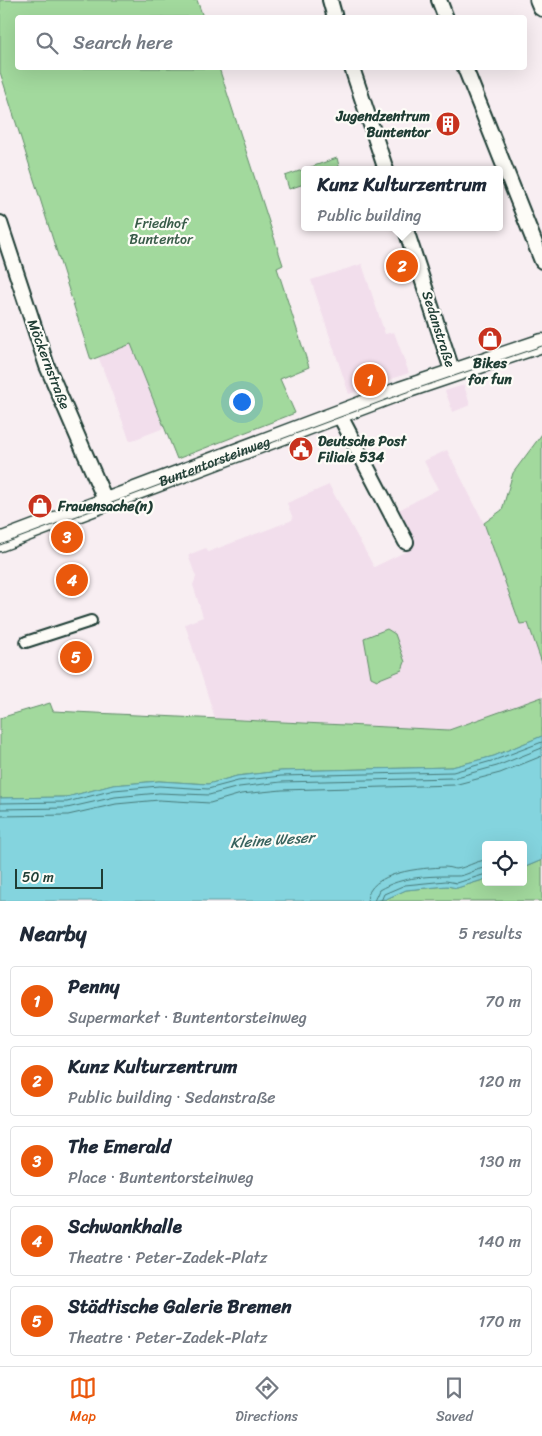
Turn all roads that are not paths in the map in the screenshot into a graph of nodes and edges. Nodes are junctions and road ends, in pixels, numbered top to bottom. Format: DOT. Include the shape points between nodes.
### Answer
graph roads {
  1 [pos="330,0"];
  2 [pos="439,0"];
  3 [pos="539,0"];
  4 [pos="542,7"];
  5 [pos="334,15"];
  6 [pos="445,15"];
  7 [pos="353,70"];
  8 [pos="466,70"];
  9 [pos="385,166"];
  10 [pos="0,223"];
  11 [pos="406,231"];
  12 [pos="3,240"];
  13 [pos="542,262"];
  14 [pos="542,343"];
  15 [pos="454,373"];
  16 [pos="339,414"];
  17 [pos="106,502"];
  18 [pos="0,542"];
  19 [pos="406,542"];
  20 [pos="91,621"];
  21 [pos="26,642"];
  1 -- 5 [label="street"];
  2 -- 6 [label="street"];
  3 -- 4 [label="street"];
  7 -- 9 [label="street"];
  8 -- 13 [label="street"];
  10 -- 12 [label="street, Möckernstraße"];
  11 -- 15 [label="street, Sedanstraße"];
  12 -- 17 [label="street, Möckernstraße" via="47,366"];
  14 -- 15 [label="street, Buntentorsteinweg"];
  15 -- 16 [label="street, Buntentorsteinweg"];
  16 -- 17 [label="street, Buntentorsteinweg"];
  16 -- 19 [label="street"];
  17 -- 18 [label="street, Buntentorsteinweg"];
  20 -- 21 [label="street"];
}
